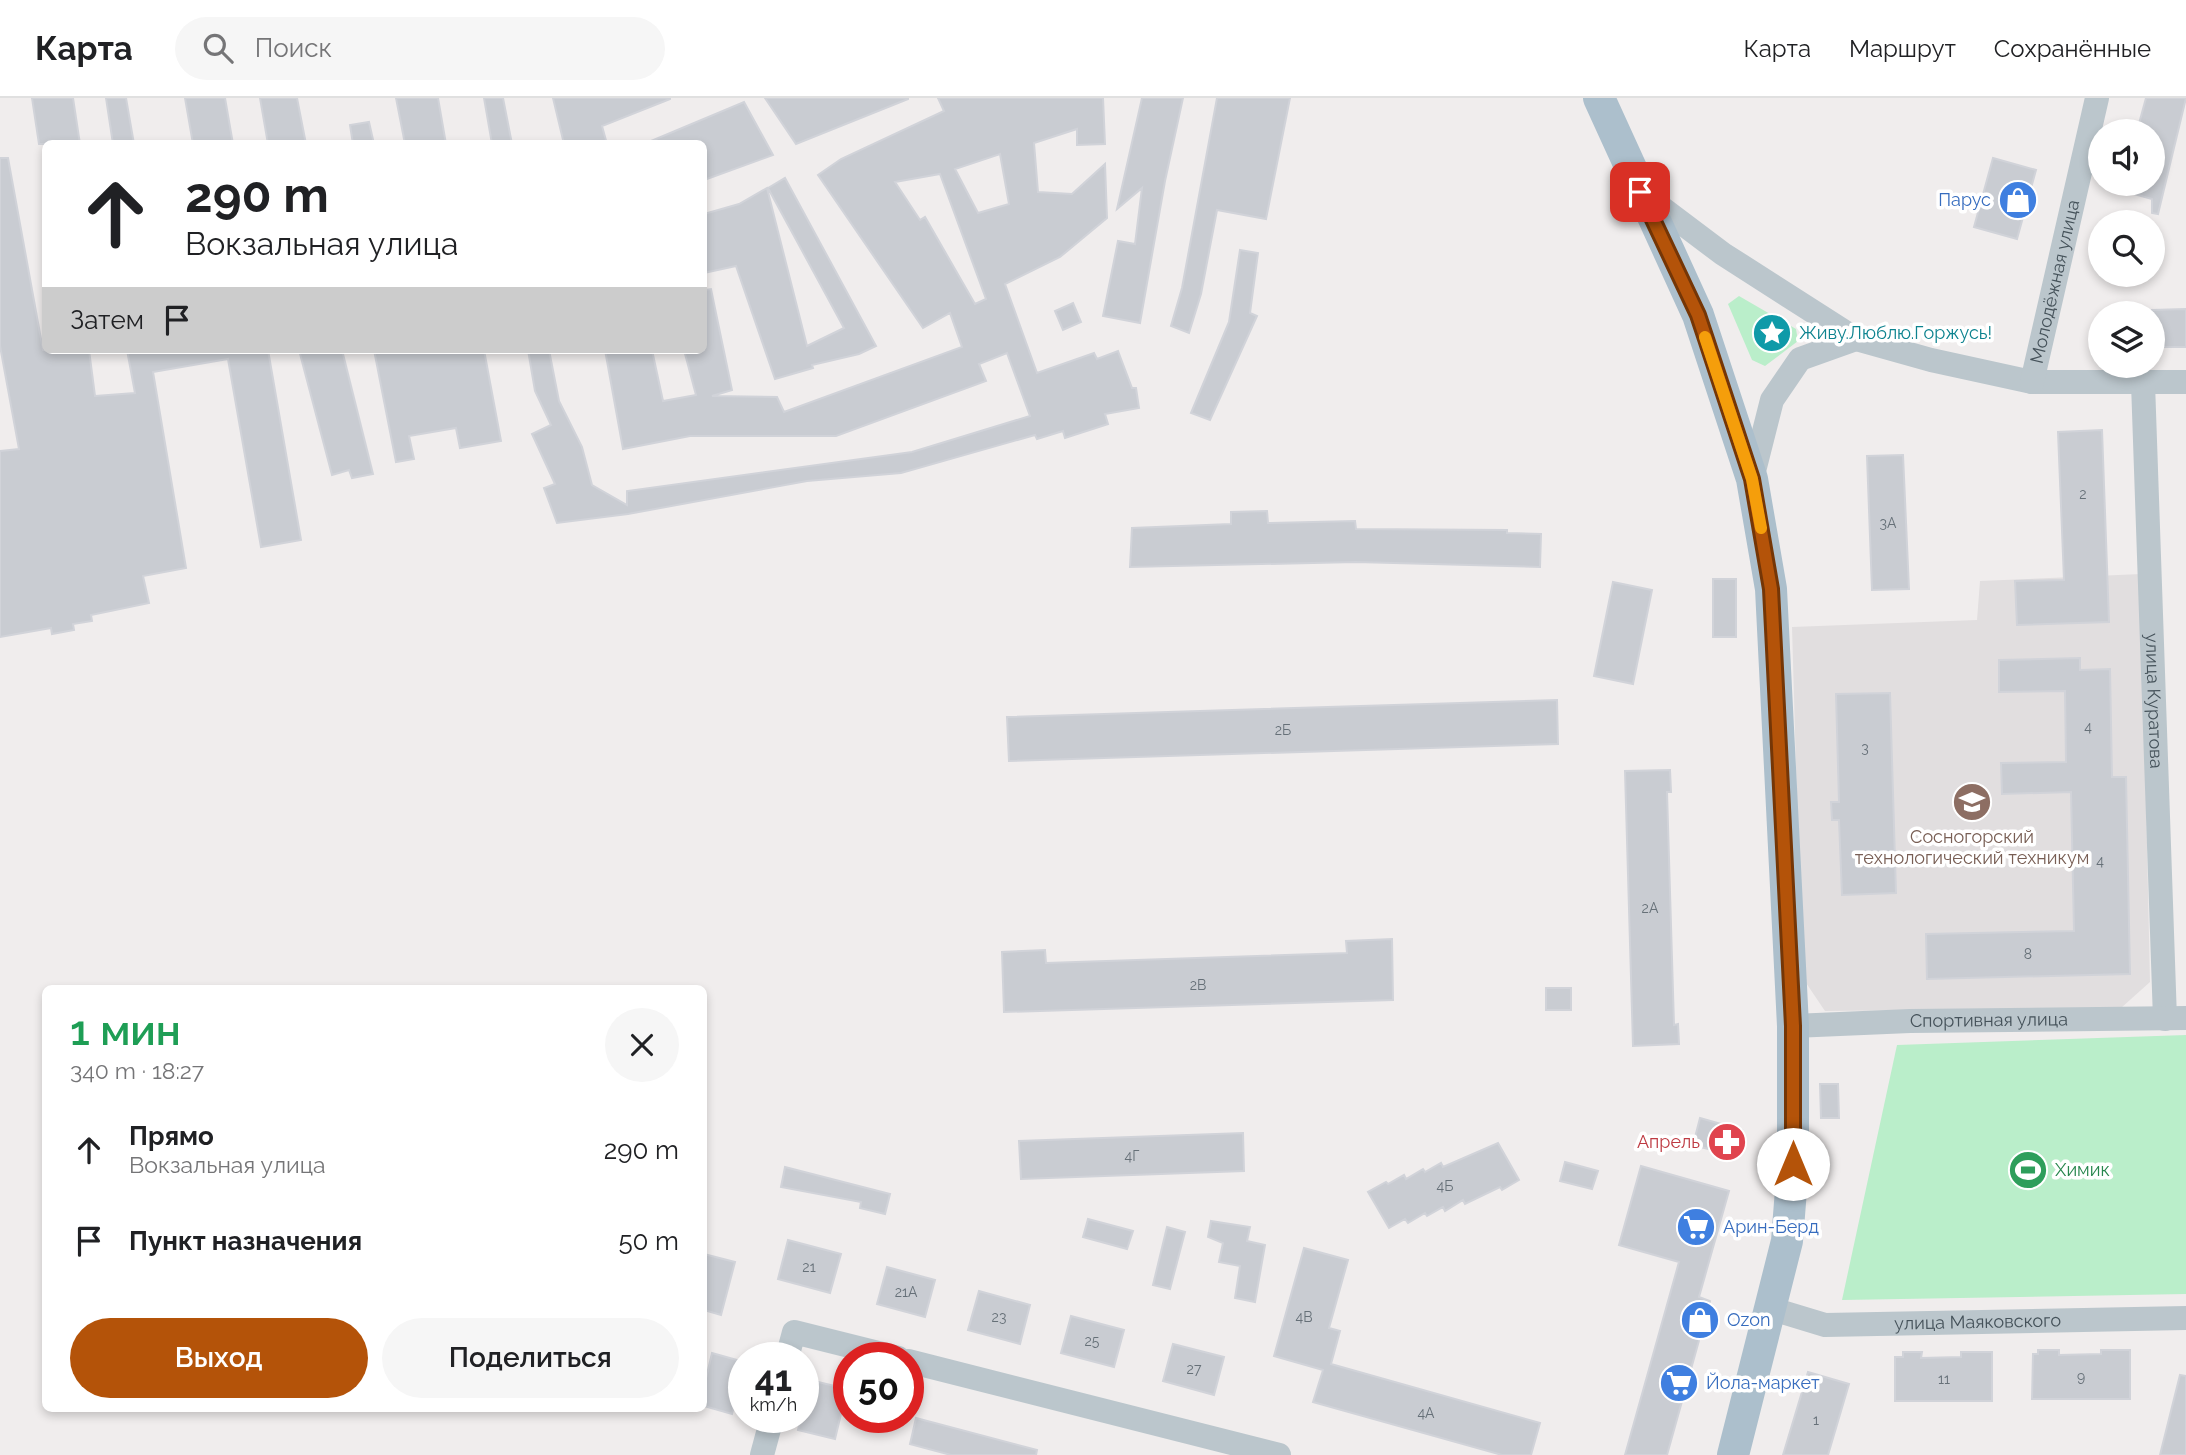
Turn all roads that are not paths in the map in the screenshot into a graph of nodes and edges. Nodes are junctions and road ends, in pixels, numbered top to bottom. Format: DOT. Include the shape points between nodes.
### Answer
graph roads {
  1 [pos="1600,98"];
  2 [pos="2097,98"];
  3 [pos="1640,192"];
  4 [pos="1856,339"];
  5 [pos="2032,382"];
  6 [pos="2186,382"];
  7 [pos="2143,383"];
  8 [pos="1752,479"];
  9 [pos="2175,1018"];
  10 [pos="1793,1026"];
  11 [pos="1772,1309"];
  12 [pos="2186,1318"];
  13 [pos="791,1342"];
  14 [pos="834,1342"];
  15 [pos="924,1365"];
  16 [pos="768,1433"];
  17 [pos="762,1455"];
  18 [pos="1279,1455"];
  19 [pos="1733,1455"];
  1 -- 3 [label="main road"];
  2 -- 5 [label="street, Молодёжная улица"];
  3 -- 4 [label="street" via="1723,254"];
  3 -- 8 [label="main road" via="1698,315"];
  4 -- 5 [label="street"];
  4 -- 8 [label="street" via="1800,359 1772,400"];
  5 -- 7 [label="street"];
  6 -- 7 [label="street"];
  7 -- 9 [label="street, улица Куратова"];
  8 -- 10 [label="main road" via="1771,589"];
  9 -- 10 [label="street, Спортивная улица"];
  10 -- 11 [label="main road" via="1793,1164 1787,1241"];
  11 -- 12 [label="street, улица Маяковского" via="1825,1325"];
  11 -- 19 [label="main road"];
  13 -- 14 [label="street" via="794,1332"];
  15 -- 18 [label="street"];
  16 -- 17 [label="street"];
}
